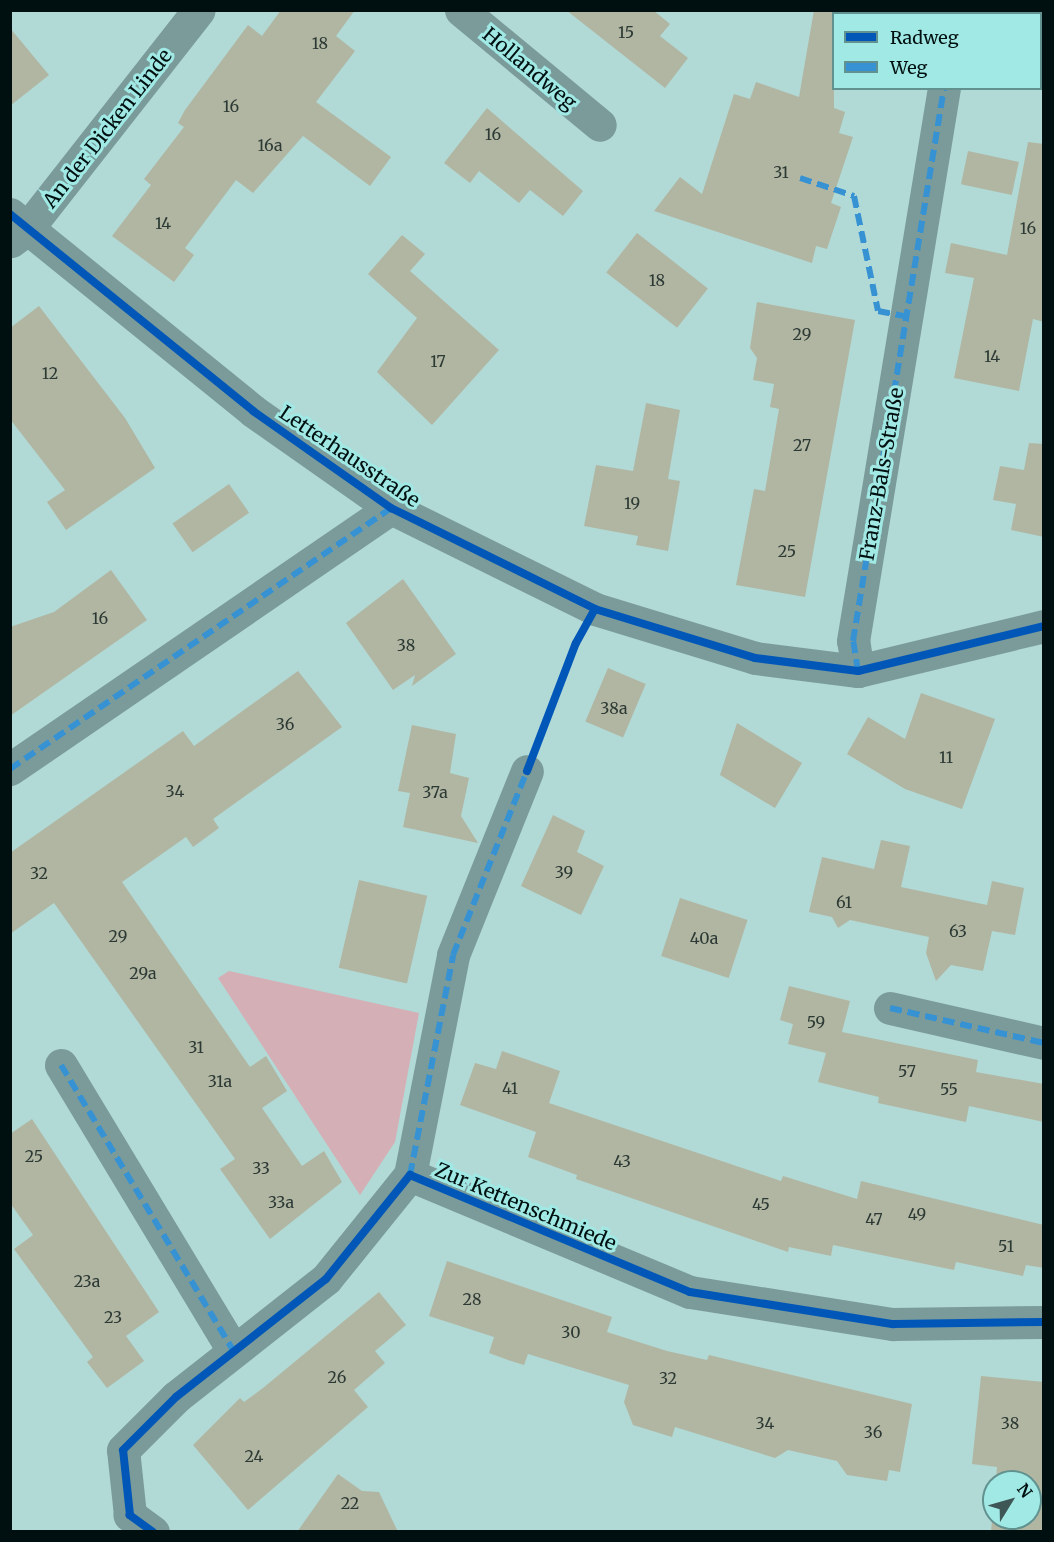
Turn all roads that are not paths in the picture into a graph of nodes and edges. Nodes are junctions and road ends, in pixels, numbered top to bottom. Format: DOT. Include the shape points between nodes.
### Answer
graph roads {
  1 [pos="199,10"];
  2 [pos="461,10"];
  3 [pos="944,90"];
  4 [pos="600,125"];
  5 [pos="16,228"];
  6 [pos="391,508"];
  7 [pos="1044,626"];
  8 [pos="858,671"];
  9 [pos="10,769"];
  10 [pos="527,771"];
  11 [pos="890,1008"];
  12 [pos="1044,1043"];
  13 [pos="61,1065"];
  14 [pos="410,1175"];
  15 [pos="1044,1322"];
  16 [pos="233,1350"];
  17 [pos="153,1532"];
  1 -- 5 [label="street, An der Dicken Linde"];
  2 -- 4 [label="street, Hollandweg"];
  3 -- 8 [label="street, Franz-Bals-Straße" via="853,640"];
  5 -- 6 [label="street, Letterhausstraße" via="253,411"];
  6 -- 8 [label="street, Letterhausstraße" via="595,609 755,658"];
  6 -- 9 [label="street, Letterhausstraße"];
  7 -- 8 [label="street"];
  10 -- 14 [label="street, Zur Kettenschmiede" via="453,955"];
  11 -- 12 [label="street"];
  13 -- 16 [label="street"];
  14 -- 15 [label="street, Zur Kettenschmiede" via="690,1292 893,1324"];
  14 -- 16 [label="street, Zur Kettenschmiede" via="326,1280"];
  16 -- 17 [label="street, Zur Kettenschmiede" via="123,1450 130,1515"];
}
